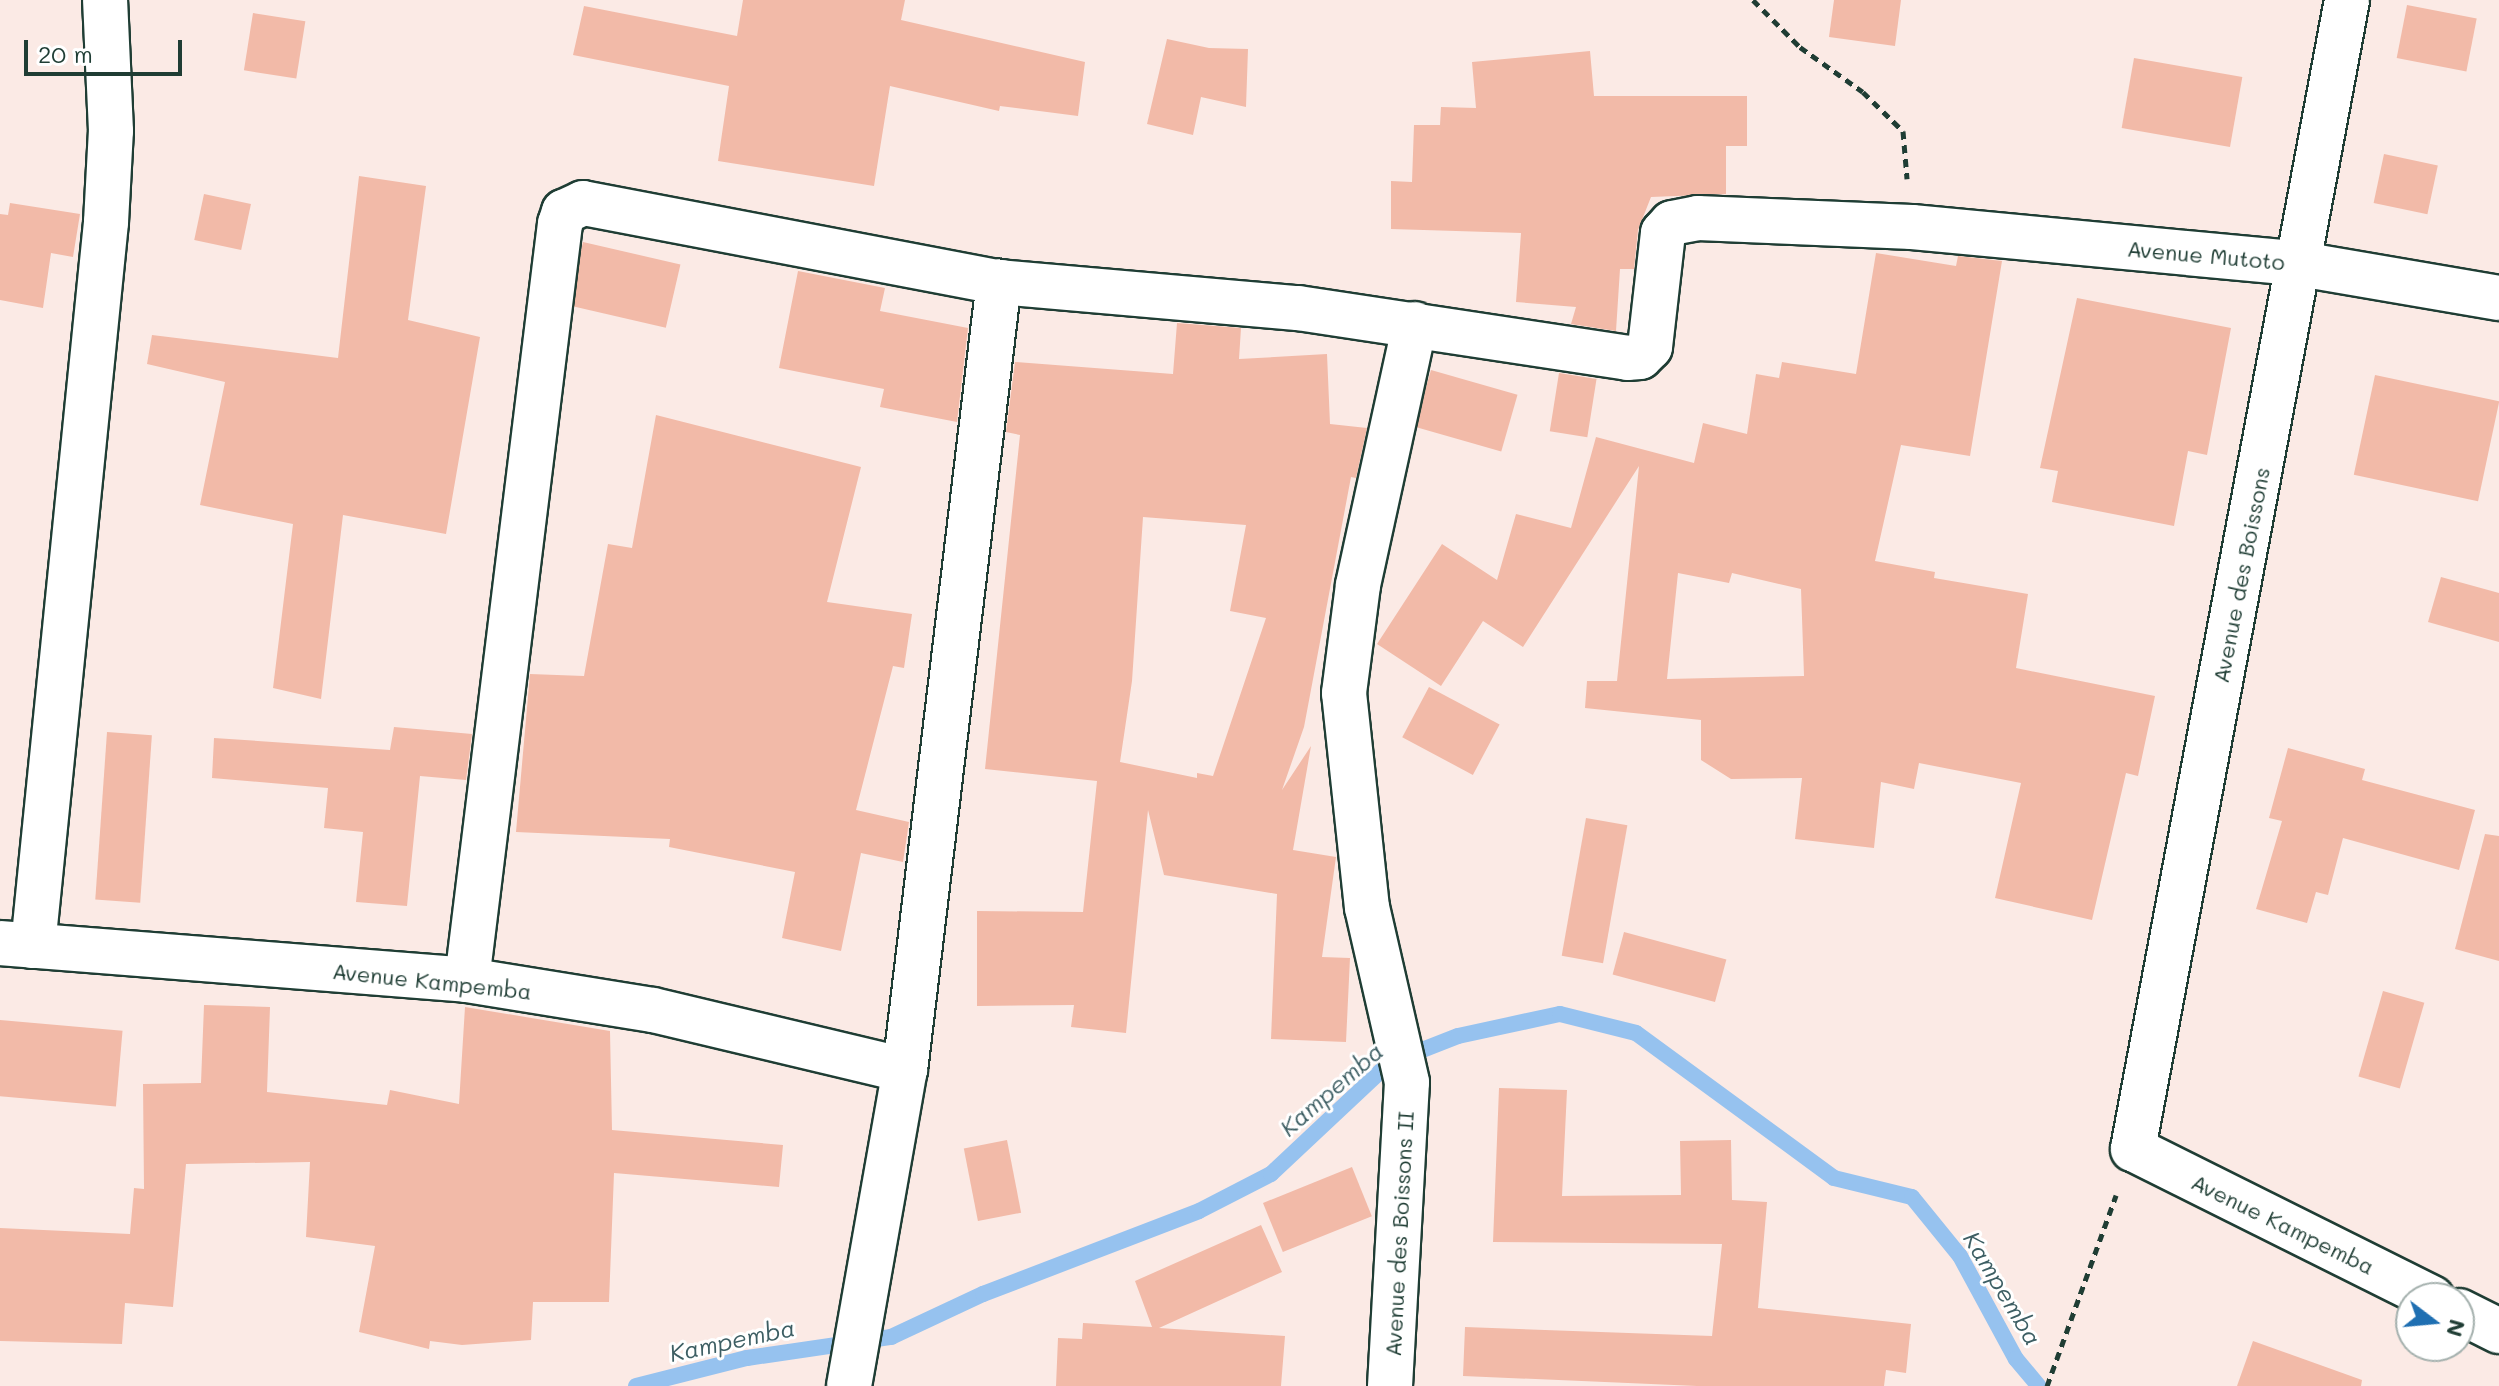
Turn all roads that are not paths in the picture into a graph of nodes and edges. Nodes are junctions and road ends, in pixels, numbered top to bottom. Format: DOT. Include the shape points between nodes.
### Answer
graph roads {
  1 [pos="105,0"];
  2 [pos="2347,0"];
  3 [pos="2300,264"];
  4 [pos="999,282"];
  5 [pos="2499,298"];
  6 [pos="1415,324"];
  7 [pos="16,945"];
  8 [pos="467,980"];
  9 [pos="905,1070"];
  10 [pos="2133,1149"];
  11 [pos="2400,1282"];
  12 [pos="2475,1319"];
  13 [pos="2499,1331"];
  14 [pos="849,1381"];
  15 [pos="1390,1386"];
  1 -- 7 [label="street" via="111,131 106,222"];
  2 -- 3 [label="street, Avenue des Boissons"];
  3 -- 5 [label="street, Avenue Mutoto"];
  3 -- 6 [label="street, Avenue Mutoto" via="1912,227 1698,218 1672,223 1663,233 1650,347 1640,357"];
  3 -- 10 [label="street, Avenue des Boissons"];
  4 -- 6 [label="street" via="1298,308"];
  4 -- 8 [label="street" via="597,203 564,212"];
  4 -- 9 [label="street"];
  6 -- 15 [label="street, Avenue des Boissons II" via="1358,585 1344,693 1367,908 1407,1082"];
  7 -- 8 [label="street, Avenue Kampemba"];
  8 -- 9 [label="street, Avenue Kampemba" via="653,1010"];
  9 -- 14 [label="street"];
  10 -- 11 [label="street, Avenue Kampemba"];
  12 -- 13 [label="street"];
}
